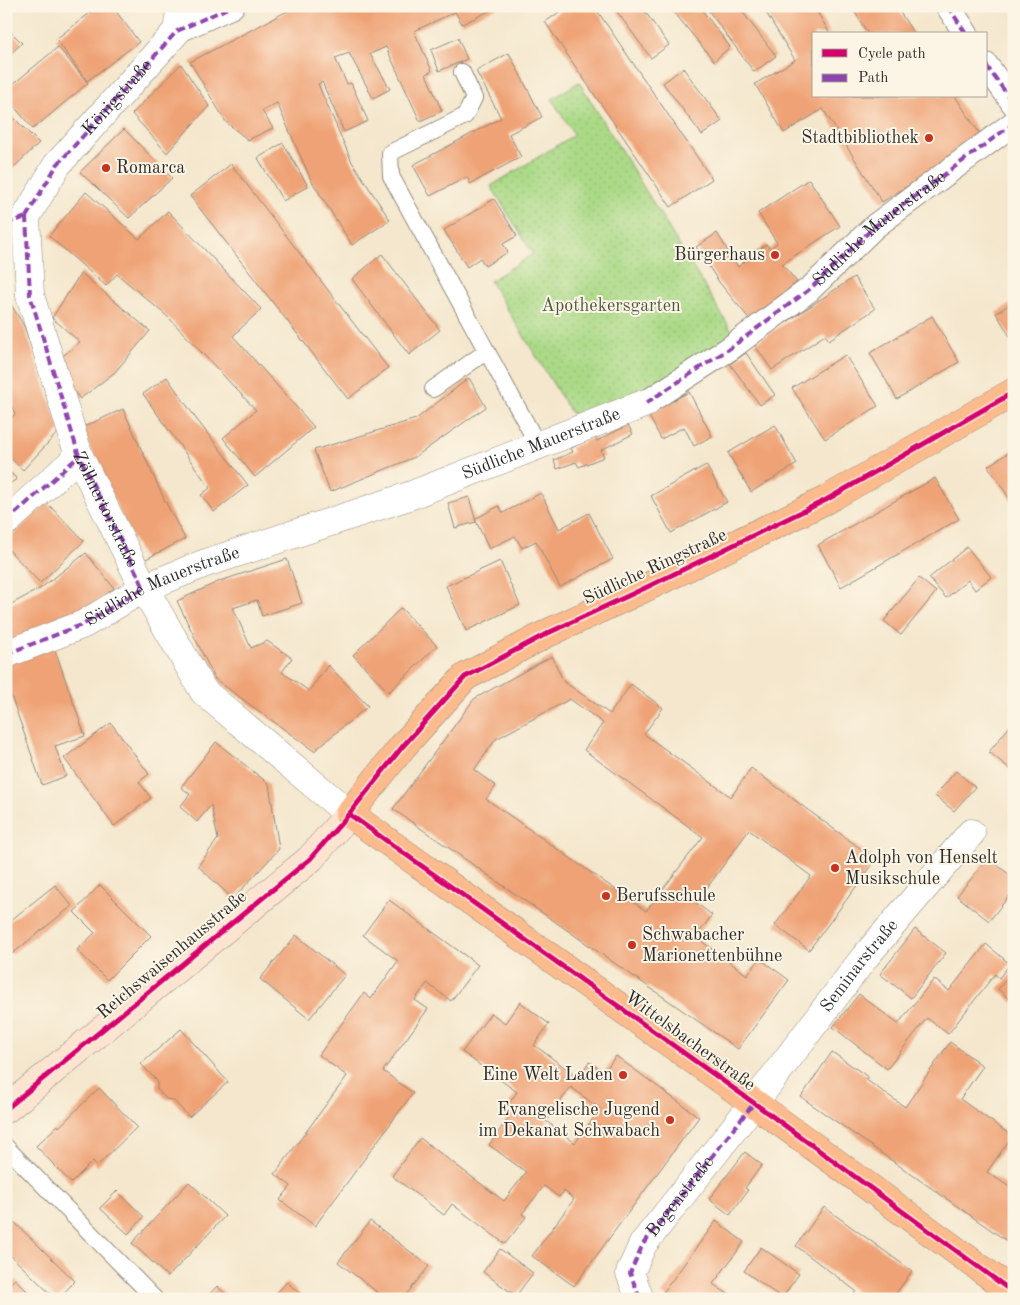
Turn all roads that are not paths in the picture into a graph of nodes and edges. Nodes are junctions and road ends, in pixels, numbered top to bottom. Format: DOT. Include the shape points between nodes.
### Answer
graph roads {
  1 [pos="232,6"];
  2 [pos="948,6"];
  3 [pos="179,19"];
  4 [pos="965,32"];
  5 [pos="988,67"];
  6 [pos="462,72"];
  7 [pos="1014,104"];
  8 [pos="1014,123"];
  9 [pos="16,220"];
  10 [pos="487,351"];
  11 [pos="433,389"];
  12 [pos="1014,392"];
  13 [pos="646,403"];
  14 [pos="538,445"];
  15 [pos="79,456"];
  16 [pos="6,519"];
  17 [pos="144,588"];
  18 [pos="6,654"];
  19 [pos="349,814"];
  20 [pos="971,833"];
  21 [pos="754,1103"];
  22 [pos="6,1109"];
  23 [pos="6,1147"];
  24 [pos="1014,1293"];
  25 [pos="155,1299"];
  26 [pos="640,1299"];
  1 -- 3 [label="street, Königstraße"];
  2 -- 4 [label="street"];
  3 -- 9 [label="street, Königstraße" via="57,165"];
  5 -- 7 [label="street"];
  6 -- 10 [label="lane" via="474,98 465,116 390,153 391,176"];
  8 -- 13 [label="street, Südliche Mauerstraße" via="875,226 810,289 729,349"];
  9 -- 15 [label="street, Zöllnertorstraße" via="30,295"];
  10 -- 11 [label="lane"];
  10 -- 14 [label="lane"];
  12 -- 19 [label="main road, Südliche Ringstraße" via="826,500 548,633 465,677 403,746"];
  13 -- 14 [label="street, Südliche Mauerstraße"];
  14 -- 17 [label="street, Südliche Mauerstraße" via="409,496 203,564"];
  15 -- 16 [label="street"];
  15 -- 17 [label="street, Zöllnertorstraße"];
  17 -- 18 [label="street, Südliche Mauerstraße" via="84,624"];
  17 -- 19 [label="street, Zöllnertorstraße" via="204,692"];
  19 -- 21 [label="main road, Wittelsbacherstraße"];
  19 -- 22 [label="main road, Reichswaisenhausstraße" via="310,859"];
  20 -- 21 [label="street, Seminarstraße" via="864,958"];
  21 -- 24 [label="main road, Wittelsbacherstraße"];
  21 -- 26 [label="street, Bogenstraße" via="643,1244 630,1273"];
  23 -- 25 [label="lane"];
}
